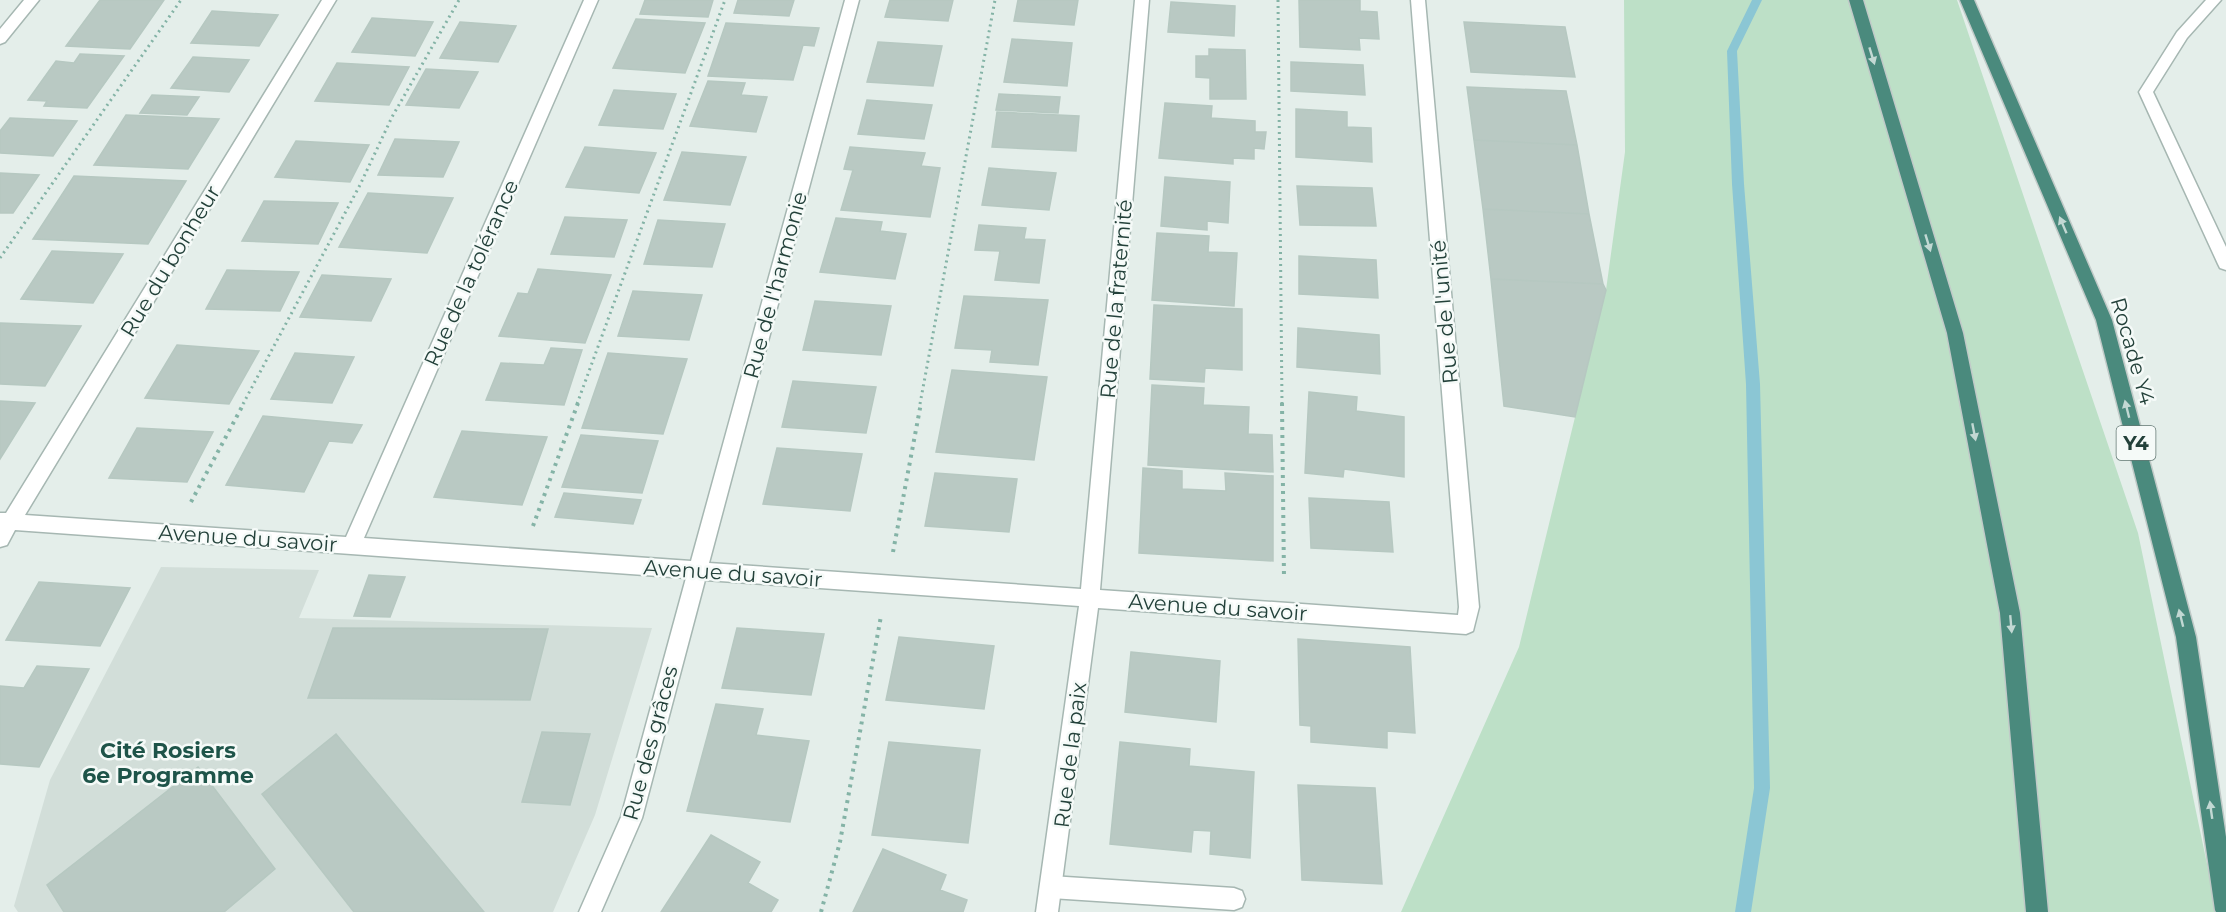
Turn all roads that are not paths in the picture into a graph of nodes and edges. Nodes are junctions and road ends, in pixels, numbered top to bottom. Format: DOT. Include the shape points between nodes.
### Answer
graph roads {
  1 [pos="32,0"];
  2 [pos="329,0"];
  3 [pos="591,0"];
  4 [pos="852,0"];
  5 [pos="1142,0"];
  6 [pos="1418,0"];
  7 [pos="1856,0"];
  8 [pos="1967,0"];
  9 [pos="2214,0"];
  10 [pos="0,39"];
  11 [pos="2226,264"];
  12 [pos="5,521"];
  13 [pos="0,539"];
  14 [pos="351,546"];
  15 [pos="697,570"];
  16 [pos="1090,598"];
  17 [pos="1466,625"];
  18 [pos="1051,887"];
  19 [pos="1234,899"];
  20 [pos="2226,910"];
  21 [pos="590,912"];
  22 [pos="1047,912"];
  23 [pos="2037,912"];
  1 -- 10 [label="street"];
  2 -- 12 [label="street, Rue du bonheur"];
  3 -- 14 [label="street, Rue de la tolérance"];
  4 -- 15 [label="street, Rue de l'harmonie"];
  5 -- 16 [label="street, Rue de la fraternité"];
  6 -- 17 [label="street, Rue de l'unité" via="1469,607"];
  7 -- 23 [label="highway, one-way" via="1955,333 2010,613"];
  20 -- 8 [label="highway, Rocade Y4 / Y4, one-way" via="2186,637 2104,320"];
  9 -- 11 [label="street" via="2182,35 2146,92"];
  12 -- 13 [label="street"];
  12 -- 14 [label="street, Avenue du savoir"];
  14 -- 15 [label="street, Avenue du savoir"];
  15 -- 16 [label="street, Avenue du savoir"];
  15 -- 21 [label="street, Rue des grâces" via="631,819"];
  16 -- 17 [label="street, Avenue du savoir"];
  16 -- 18 [label="street, Rue de la paix"];
  18 -- 19 [label="street"];
  18 -- 22 [label="street, Rue de la paix"];
}
